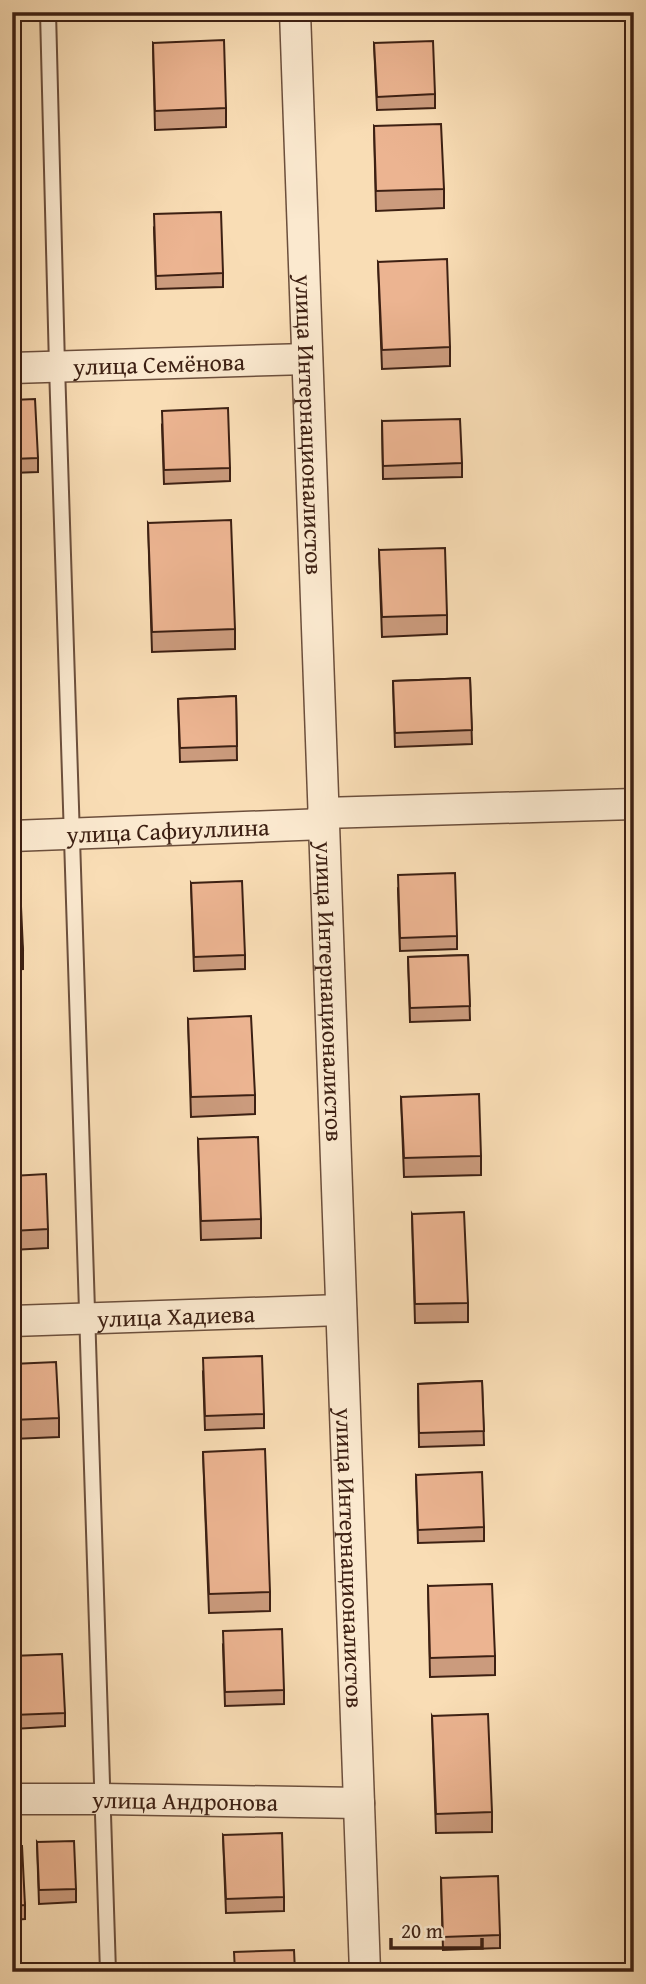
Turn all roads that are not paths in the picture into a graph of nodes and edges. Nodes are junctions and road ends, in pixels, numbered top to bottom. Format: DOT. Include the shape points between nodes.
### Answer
graph roads {
  1 [pos="48,12"];
  2 [pos="295,12"];
  3 [pos="307,359"];
  4 [pos="57,366"];
  5 [pos="12,368"];
  6 [pos="634,804"];
  7 [pos="323,818"];
  8 [pos="72,834"];
  9 [pos="12,836"];
  10 [pos="341,1310"];
  11 [pos="87,1319"];
  12 [pos="12,1321"];
  13 [pos="12,1799"];
  14 [pos="102,1799"];
  15 [pos="359,1803"];
  16 [pos="108,1972"];
  17 [pos="365,1972"];
  1 -- 4 [label="lane"];
  2 -- 3 [label="street, улица Интернационалистов"];
  3 -- 4 [label="street, улица Семёнова"];
  3 -- 7 [label="street, улица Интернационалистов"];
  4 -- 5 [label="street, улица Семёнова"];
  4 -- 8 [label="lane"];
  6 -- 7 [label="street, улица Сафиуллина"];
  7 -- 8 [label="street, улица Сафиуллина"];
  7 -- 10 [label="street, улица Интернационалистов"];
  8 -- 9 [label="street, улица Сафиуллина"];
  8 -- 11 [label="lane"];
  10 -- 11 [label="street, улица Хадиева"];
  10 -- 15 [label="street, улица Интернационалистов"];
  11 -- 12 [label="street, улица Хадиева"];
  11 -- 14 [label="lane"];
  13 -- 14 [label="street, улица Андронова"];
  14 -- 15 [label="street, улица Андронова"];
  14 -- 16 [label="lane"];
  15 -- 17 [label="street, улица Интернационалистов"];
}
